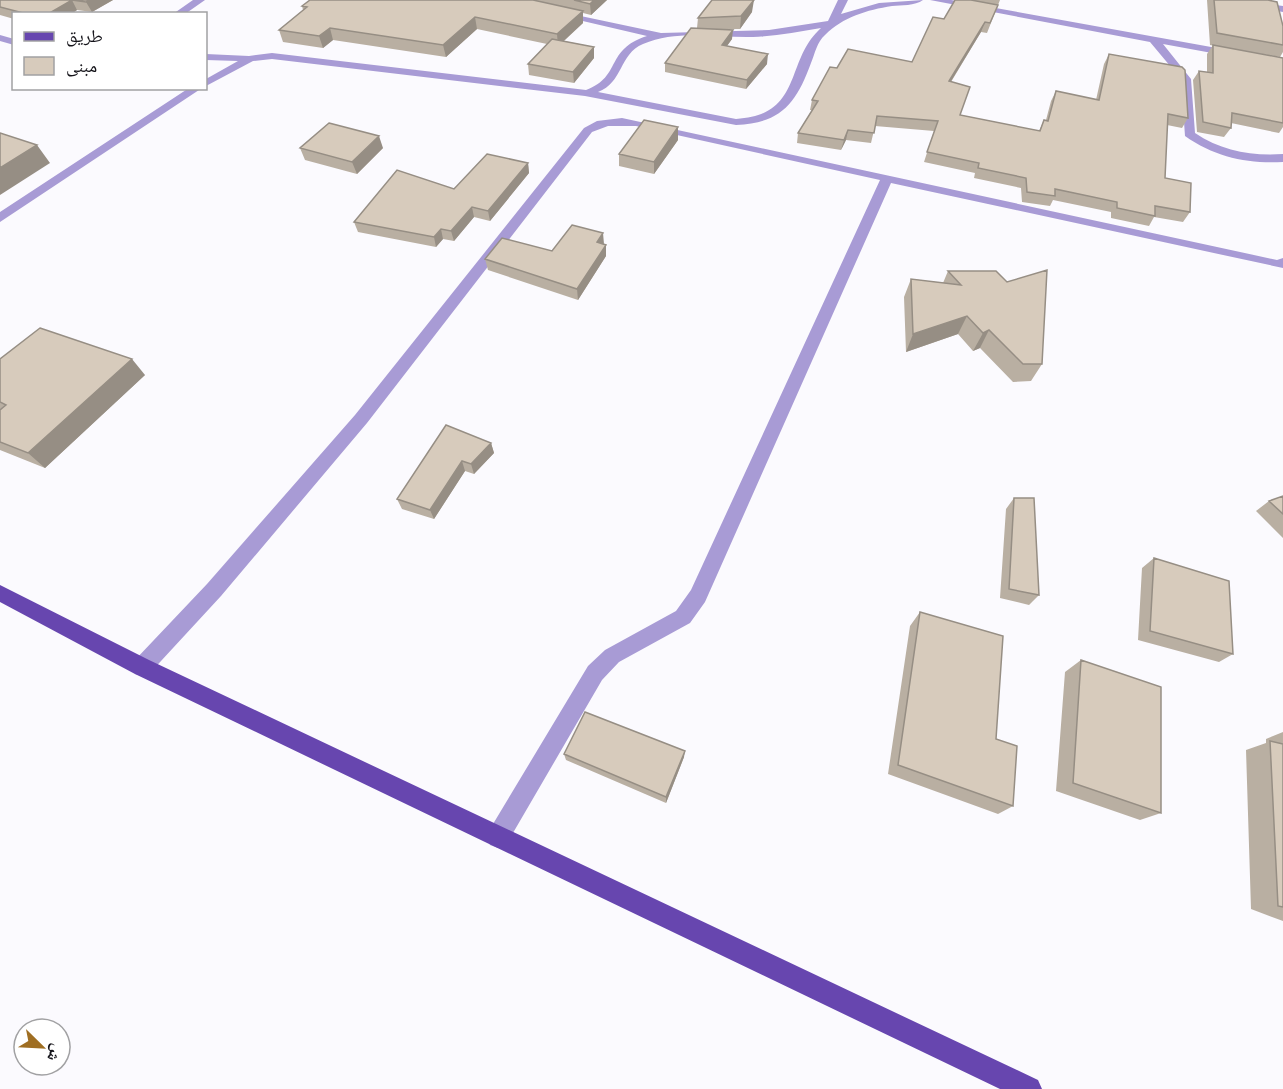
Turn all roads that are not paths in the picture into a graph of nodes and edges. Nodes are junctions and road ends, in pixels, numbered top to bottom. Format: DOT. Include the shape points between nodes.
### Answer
graph roads {
  1 [pos="200,0"];
  2 [pos="843,0"];
  3 [pos="918,0"];
  4 [pos="935,0"];
  5 [pos="1219,0"];
  6 [pos="1283,9"];
  7 [pos="549,10"];
  8 [pos="181,12"];
  9 [pos="832,23"];
  10 [pos="658,35"];
  11 [pos="1154,40"];
  12 [pos="207,57"];
  13 [pos="251,58"];
  14 [pos="1283,63"];
  15 [pos="207,82"];
  16 [pos="181,90"];
  17 [pos="194,90"];
  18 [pos="587,93"];
  19 [pos="167,108"];
  20 [pos="1283,158"];
  21 [pos="886,180"];
  22 [pos="0,218"];
  23 [pos="1283,262"];
  24 [pos="0,593"];
  25 [pos="142,667"];
  26 [pos="498,837"];
  27 [pos="1029,1089"];
  1 -- 8 [label="street"];
  2 -- 9 [label="street"];
  3 -- 9 [label="street" via="876,5"];
  4 -- 11 [label="street"];
  5 -- 6 [label="street"];
  7 -- 10 [label="street"];
  9 -- 10 [label="street" via="768,34"];
  9 -- 18 [label="street" via="814,40 797,88 781,108 755,123"];
  10 -- 18 [label="street" via="635,43 618,59 615,78 603,89"];
  11 -- 14 [label="street"];
  11 -- 20 [label="street" via="1186,79 1189,134 1206,146 1232,155 1259,160"];
  12 -- 13 [label="street"];
  13 -- 15 [label="street"];
  13 -- 18 [label="street" via="272,57"];
  16 -- 19 [label="street"];
  17 -- 19 [label="street"];
  19 -- 22 [label="street"];
  21 -- 23 [label="street" via="1279,265"];
  21 -- 25 [label="street" via="629,122 607,121 588,130 361,419 214,590"];
  21 -- 26 [label="street" via="698,596 683,617 612,656 595,674"];
  24 -- 25 [label="main road"];
  25 -- 26 [label="main road"];
  26 -- 27 [label="main road"];
}
